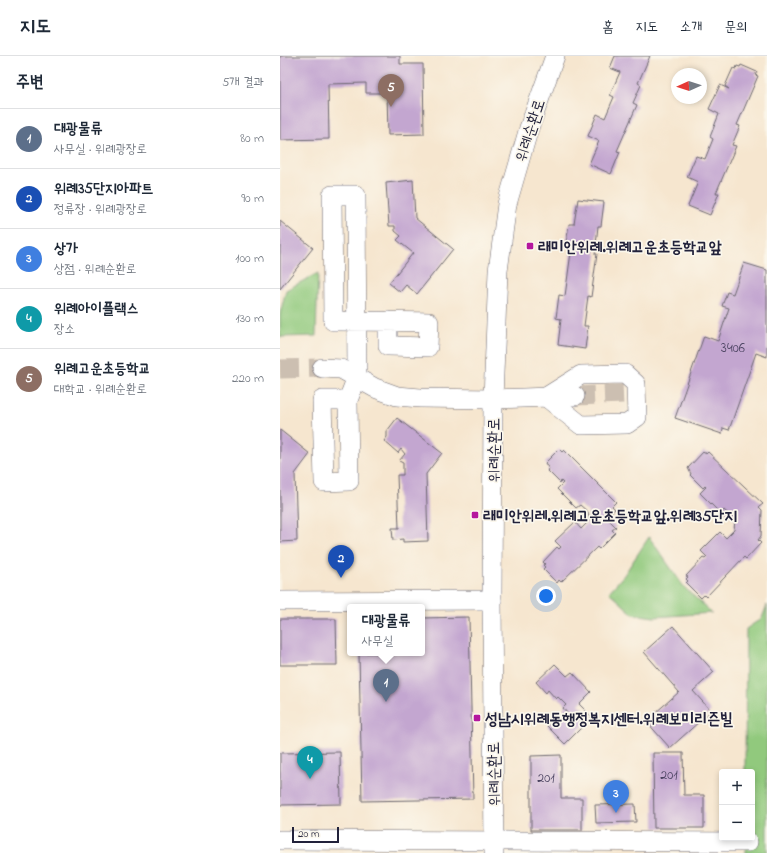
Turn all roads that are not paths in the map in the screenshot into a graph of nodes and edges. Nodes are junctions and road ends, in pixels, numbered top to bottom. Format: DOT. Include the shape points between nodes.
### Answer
graph roads {
  1 [pos="555,56"];
  2 [pos="356,321"];
  3 [pos="388,321"];
  4 [pos="322,368"];
  5 [pos="356,376"];
  6 [pos="574,396"];
  7 [pos="493,399"];
  8 [pos="348,400"];
  9 [pos="280,600"];
  10 [pos="492,600"];
  11 [pos="280,840"];
  12 [pos="748,842"];
  13 [pos="494,847"];
  1 -- 7 [label="street, 위례순환로" via="528,128 508,204 498,271"];
  2 -- 2 [label="street" via="356,195 332,195 333,321"];
  2 -- 3 [label="street"];
  2 -- 5 [label="street"];
  4 -- 5 [label="street" via="341,369"];
  5 -- 7 [label="street" via="375,388 397,396"];
  5 -- 8 [label="street"];
  6 -- 7 [label="street"];
  7 -- 10 [label="street, 위례순환로"];
  9 -- 10 [label="street"];
  10 -- 13 [label="street, 위례순환로"];
  11 -- 13 [label="street"];
  12 -- 13 [label="street"];
}
